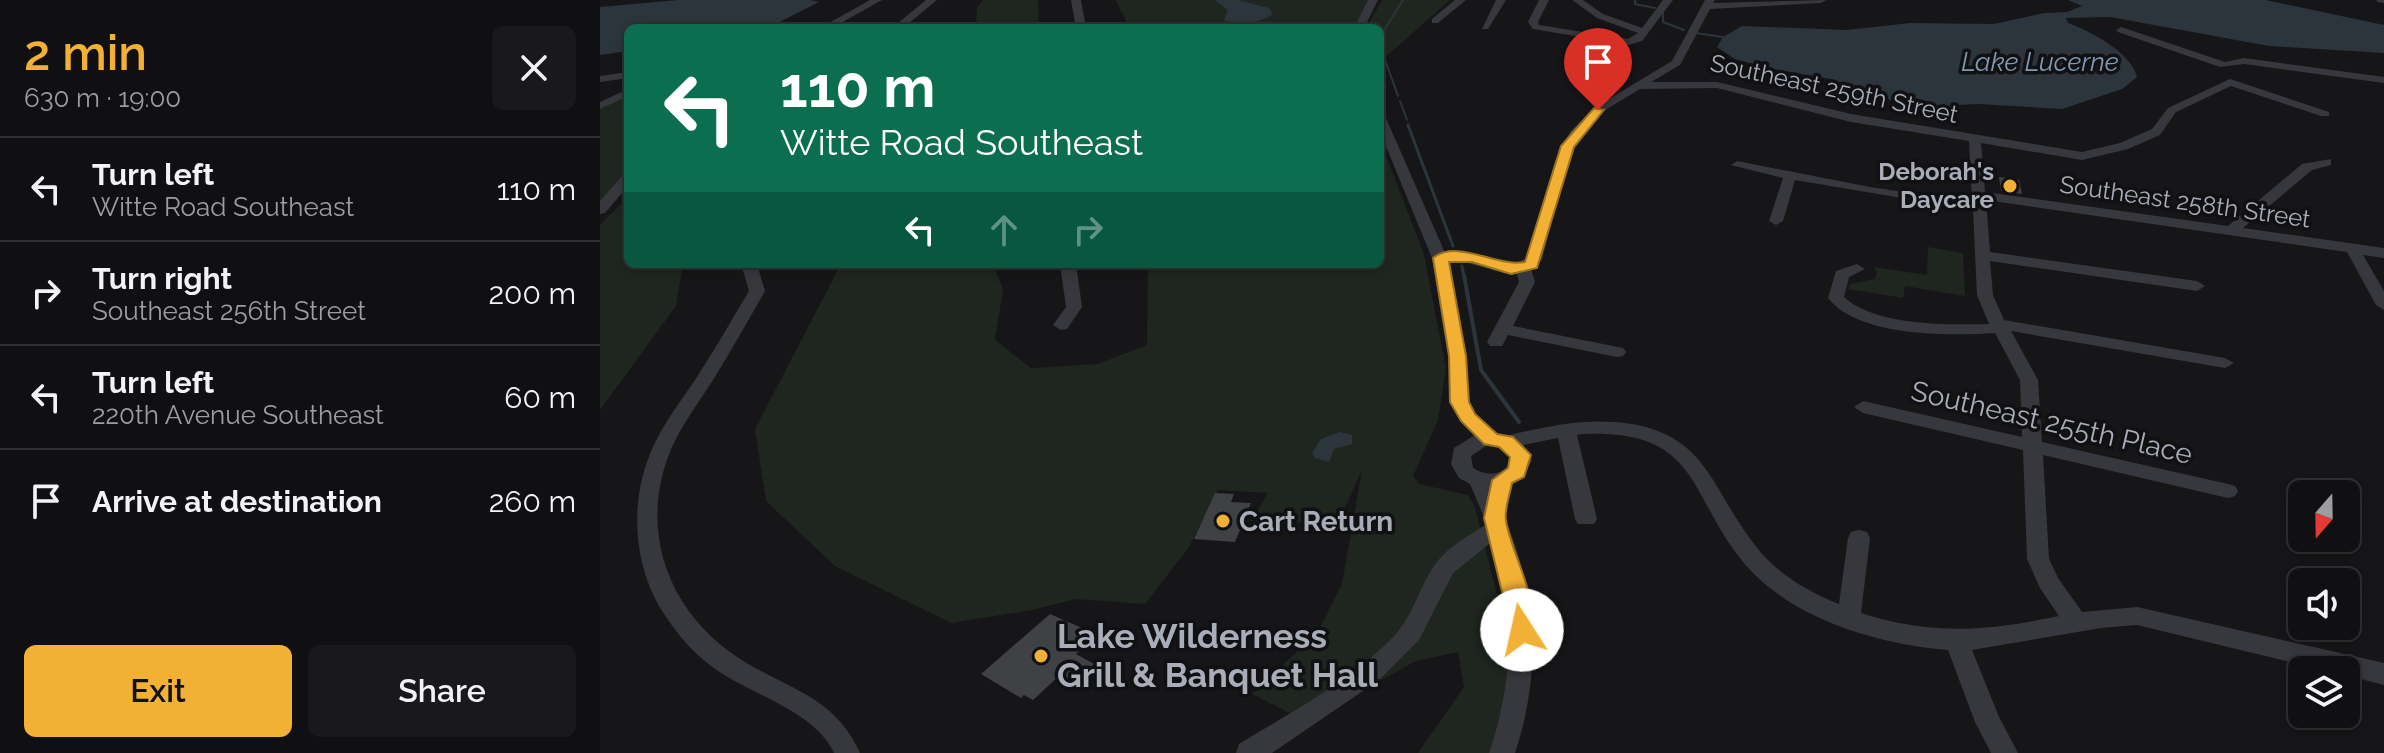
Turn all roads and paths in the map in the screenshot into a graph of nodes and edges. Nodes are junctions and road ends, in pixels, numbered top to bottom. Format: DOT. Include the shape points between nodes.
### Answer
graph roads {
  1 [pos="877,0"];
  2 [pos="932,0"];
  3 [pos="1076,0"];
  4 [pos="1373,0"];
  5 [pos="1461,0"];
  6 [pos="1501,0"];
  7 [pos="1544,0"];
  8 [pos="1577,0"];
  9 [pos="1668,0"];
  10 [pos="1821,0"];
  11 [pos="1708,3"];
  12 [pos="1435,21"];
  13 [pos="832,24"];
  14 [pos="902,24"];
  15 [pos="1080,24"];
  16 [pos="1361,24"];
  17 [pos="1485,27"];
  18 [pos="2121,30"];
  19 [pos="1644,32"];
  20 [pos="2224,65"];
  21 [pos="624,75"];
  22 [pos="600,79"];
  23 [pos="2384,80"];
  24 [pos="2230,82"];
  25 [pos="1636,86"];
  26 [pos="624,94"];
  27 [pos="600,106"];
  28 [pos="2325,114"];
  29 [pos="1384,127"];
  30 [pos="1975,140"];
  31 [pos="2326,162"];
  32 [pos="1737,165"];
  33 [pos="1790,176"];
  34 [pos="624,183"];
  35 [pos="1979,201"];
  36 [pos="624,202"];
  37 [pos="600,212"];
  38 [pos="1776,221"];
  39 [pos="2231,231"];
  40 [pos="2352,248"];
  41 [pos="2384,253"];
  42 [pos="1982,255"];
  43 [pos="1440,258"];
  44 [pos="750,268"];
  45 [pos="1069,268"];
  46 [pos="1523,268"];
  47 [pos="1857,269"];
  48 [pos="2197,286"];
  49 [pos="2384,305"];
  50 [pos="1061,325"];
  51 [pos="1999,326"];
  52 [pos="1617,352"];
  53 [pos="2225,363"];
  54 [pos="1457,371"];
  55 [pos="1863,407"];
  56 [pos="1566,430"];
  57 [pos="1498,441"];
  58 [pos="2033,446"];
  59 [pos="1466,447"];
  60 [pos="1522,460"];
  61 [pos="1478,480"];
  62 [pos="1503,480"];
  63 [pos="2228,491"];
  64 [pos="1586,519"];
  65 [pos="1495,523"];
  66 [pos="1859,538"];
  67 [pos="1849,618"];
  68 [pos="2077,623"];
  69 [pos="1956,640"];
  70 [pos="2384,674"];
  71 [pos="847,753"];
  72 [pos="1249,753"];
  73 [pos="1502,753"];
  74 [pos="2005,753"];
  1 -- 13 [label="street"];
  2 -- 14 [label="street"];
  3 -- 15 [label="street"];
  4 -- 16 [label="street"];
  5 -- 12 [label="street"];
  6 -- 17 [label="street"];
  7 -- 19 [label="street" via="1533,22 1546,29 1632,42"];
  8 -- 19 [label="street" via="1600,16"];
  9 -- 19 [label="street"];
  10 -- 11 [label="street"];
  11 -- 25 [label="street" via="1676,63"];
  18 -- 20 [label="street"];
  20 -- 23 [label="street" via="2244,61"];
  20 -- 24 [label="street"];
  21 -- 22 [label="street"];
  24 -- 28 [label="street"];
  24 -- 30 [label="street, Southeast 259th Street" via="2172,110 2156,132 2101,154 2055,154"];
  25 -- 30 [label="street, Southeast 259th Street" via="1717,85 1836,115"];
  25 -- 46 [label="street" via="1588,118 1568,146 1534,260"];
  26 -- 27 [label="street"];
  29 -- 43 [label="street"];
  30 -- 35 [label="street"];
  31 -- 39 [label="street" via="2307,167"];
  32 -- 33 [label="street, Southeast 258th Street"];
  33 -- 35 [label="street, Southeast 258th Street"];
  33 -- 38 [label="street"];
  34 -- 37 [label="street"];
  35 -- 39 [label="street, Southeast 258th Street"];
  35 -- 42 [label="street"];
  36 -- 37 [label="street"];
  39 -- 40 [label="street, Southeast 258th Street"];
  40 -- 41 [label="street, Southeast 258th Street"];
  40 -- 49 [label="street"];
  42 -- 48 [label="street"];
  42 -- 51 [label="street" via="1985,295"];
  43 -- 46 [label="street"];
  43 -- 54 [label="street"];
  44 -- 71 [label="street" via="757,291 658,457 649,495 649,555 672,611 710,654 820,719"];
  45 -- 50 [label="street" via="1074,307"];
  46 -- 52 [label="street" via="1527,282 1500,335"];
  47 -- 51 [label="street" via="1842,274 1836,298 1861,315 1955,331"];
  51 -- 53 [label="street"];
  51 -- 58 [label="street" via="2029,380"];
  54 -- 57 [label="street" via="1467,417"];
  54 -- 59 [label="street" via="1450,405"];
  55 -- 58 [label="street, Southeast 255th Place"];
  56 -- 57 [label="street"];
  56 -- 60 [label="street"];
  56 -- 64 [label="street"];
  56 -- 67 [label="street" via="1618,429 1668,442 1707,479 1737,538 1761,567 1817,605"];
  57 -- 59 [label="street"];
  57 -- 60 [label="street" via="1515,447"];
  58 -- 63 [label="street, Southeast 255th Place"];
  58 -- 68 [label="street" via="2038,559"];
  59 -- 61 [label="street" via="1460,465"];
  60 -- 62 [label="street" via="1517,472"];
  61 -- 62 [label="street"];
  61 -- 65 [label="street"];
  62 -- 65 [label="street"];
  65 -- 72 [label="street" via="1440,575 1406,639 1378,667"];
  65 -- 73 [label="street" via="1519,602 1524,654 1522,687"];
  66 -- 67 [label="street"];
  67 -- 69 [label="street" via="1908,635"];
  68 -- 69 [label="street"];
  68 -- 70 [label="street" via="2137,616"];
  69 -- 74 [label="street"];
}
